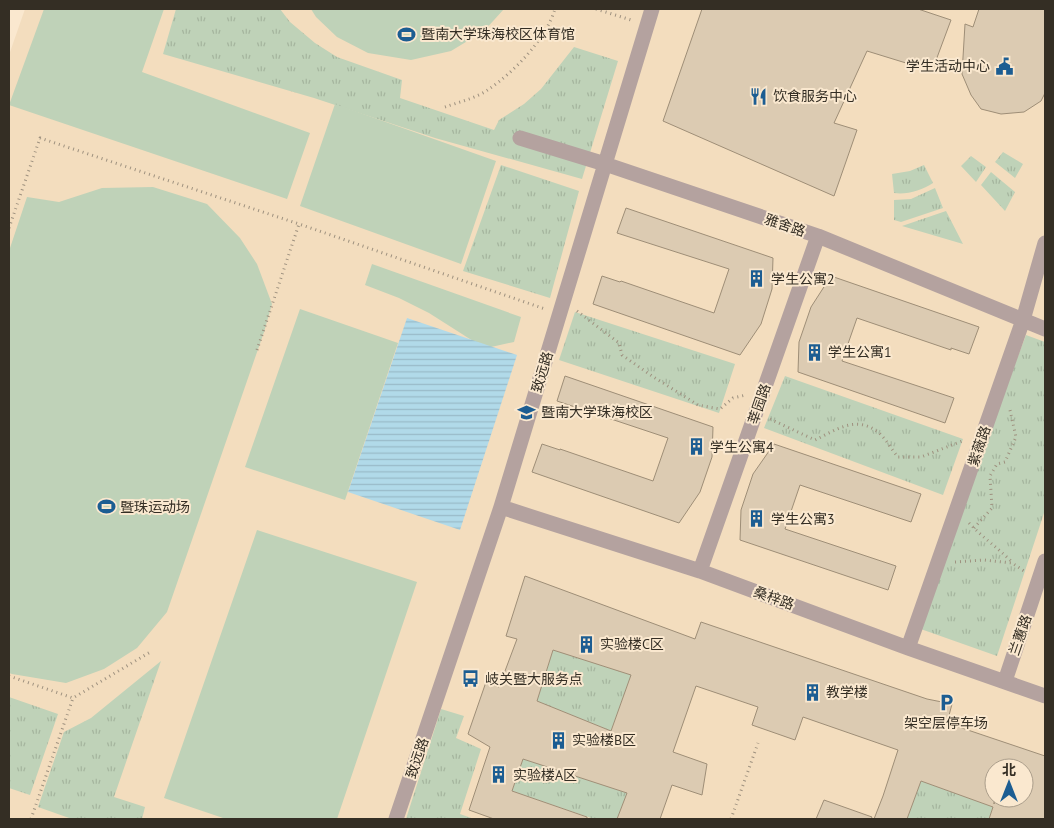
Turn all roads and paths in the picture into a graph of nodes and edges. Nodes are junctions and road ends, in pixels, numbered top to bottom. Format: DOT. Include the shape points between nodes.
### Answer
graph roads {
  1 [pos="555,9"];
  2 [pos="596,9"];
  3 [pos="652,9"];
  4 [pos="647,25"];
  5 [pos="445,107"];
  6 [pos="520,138"];
  7 [pos="605,164"];
  8 [pos="299,224"];
  9 [pos="9,228"];
  10 [pos="818,236"];
  11 [pos="1045,243"];
  12 [pos="562,309"];
  13 [pos="1022,320"];
  14 [pos="1045,329"];
  15 [pos="257,350"];
  16 [pos="761,399"];
  17 [pos="995,400"];
  18 [pos="980,441"];
  19 [pos="501,507"];
  20 [pos="956,512"];
  21 [pos="974,528"];
  22 [pos="1045,561"];
  23 [pos="1012,562"];
  24 [pos="937,565"];
  25 [pos="700,571"];
  26 [pos="1038,582"];
  27 [pos="908,648"];
  28 [pos="152,651"];
  29 [pos="9,676"];
  30 [pos="1004,681"];
  31 [pos="1045,696"];
  32 [pos="73,698"];
  33 [pos="758,744"];
  34 [pos="31,819"];
  35 [pos="396,819"];
  36 [pos="731,819"];
  1 -- 5 [label="path" via="552,20 529,54 488,90"];
  2 -- 4 [label="path"];
  3 -- 4 [label="street, 致远路"];
  4 -- 7 [label="street, 致远路"];
  6 -- 7 [label="street, 雅舍路"];
  7 -- 10 [label="street, 雅舍路"];
  7 -- 12 [label="street, 致远路"];
  8 -- 9 [label="path" via="40,138"];
  8 -- 12 [label="path"];
  8 -- 15 [label="path"];
  10 -- 13 [label="street, 雅舍路"];
  10 -- 16 [label="street, 莘园路"];
  11 -- 13 [label="street, 紫薇路"];
  12 -- 16 [label="path" via="583,315 619,343 622,355 698,405 720,409 733,398 750,394"];
  12 -- 19 [label="street, 致远路"];
  13 -- 14 [label="street, 雅舍路"];
  13 -- 17 [label="street, 紫薇路"];
  16 -- 18 [label="path" via="768,418 815,440 846,425 858,423 875,430 898,457 921,457 962,439"];
  16 -- 25 [label="street, 莘园路"];
  17 -- 18 [label="street, 紫薇路"];
  17 -- 21 [label="path" via="1007,403 1016,437 1005,462 996,464 990,476 992,508"];
  18 -- 20 [label="street, 紫薇路"];
  19 -- 25 [label="street, 桑梓路"];
  19 -- 35 [label="street, 致远路"];
  20 -- 21 [label="path"];
  20 -- 24 [label="street, 紫薇路"];
  21 -- 23 [label="path"];
  22 -- 26 [label="street, 兰蕙路"];
  23 -- 24 [label="path" via="984,560"];
  23 -- 26 [label="path"];
  24 -- 27 [label="street, 紫薇路"];
  25 -- 27 [label="street, 桑梓路"];
  26 -- 30 [label="street, 兰蕙路"];
  27 -- 30 [label="street, 桑梓路"];
  28 -- 32 [label="path"];
  29 -- 32 [label="path"];
  30 -- 31 [label="street, 桑梓路"];
  32 -- 34 [label="path"];
  33 -- 36 [label="path"];
}
